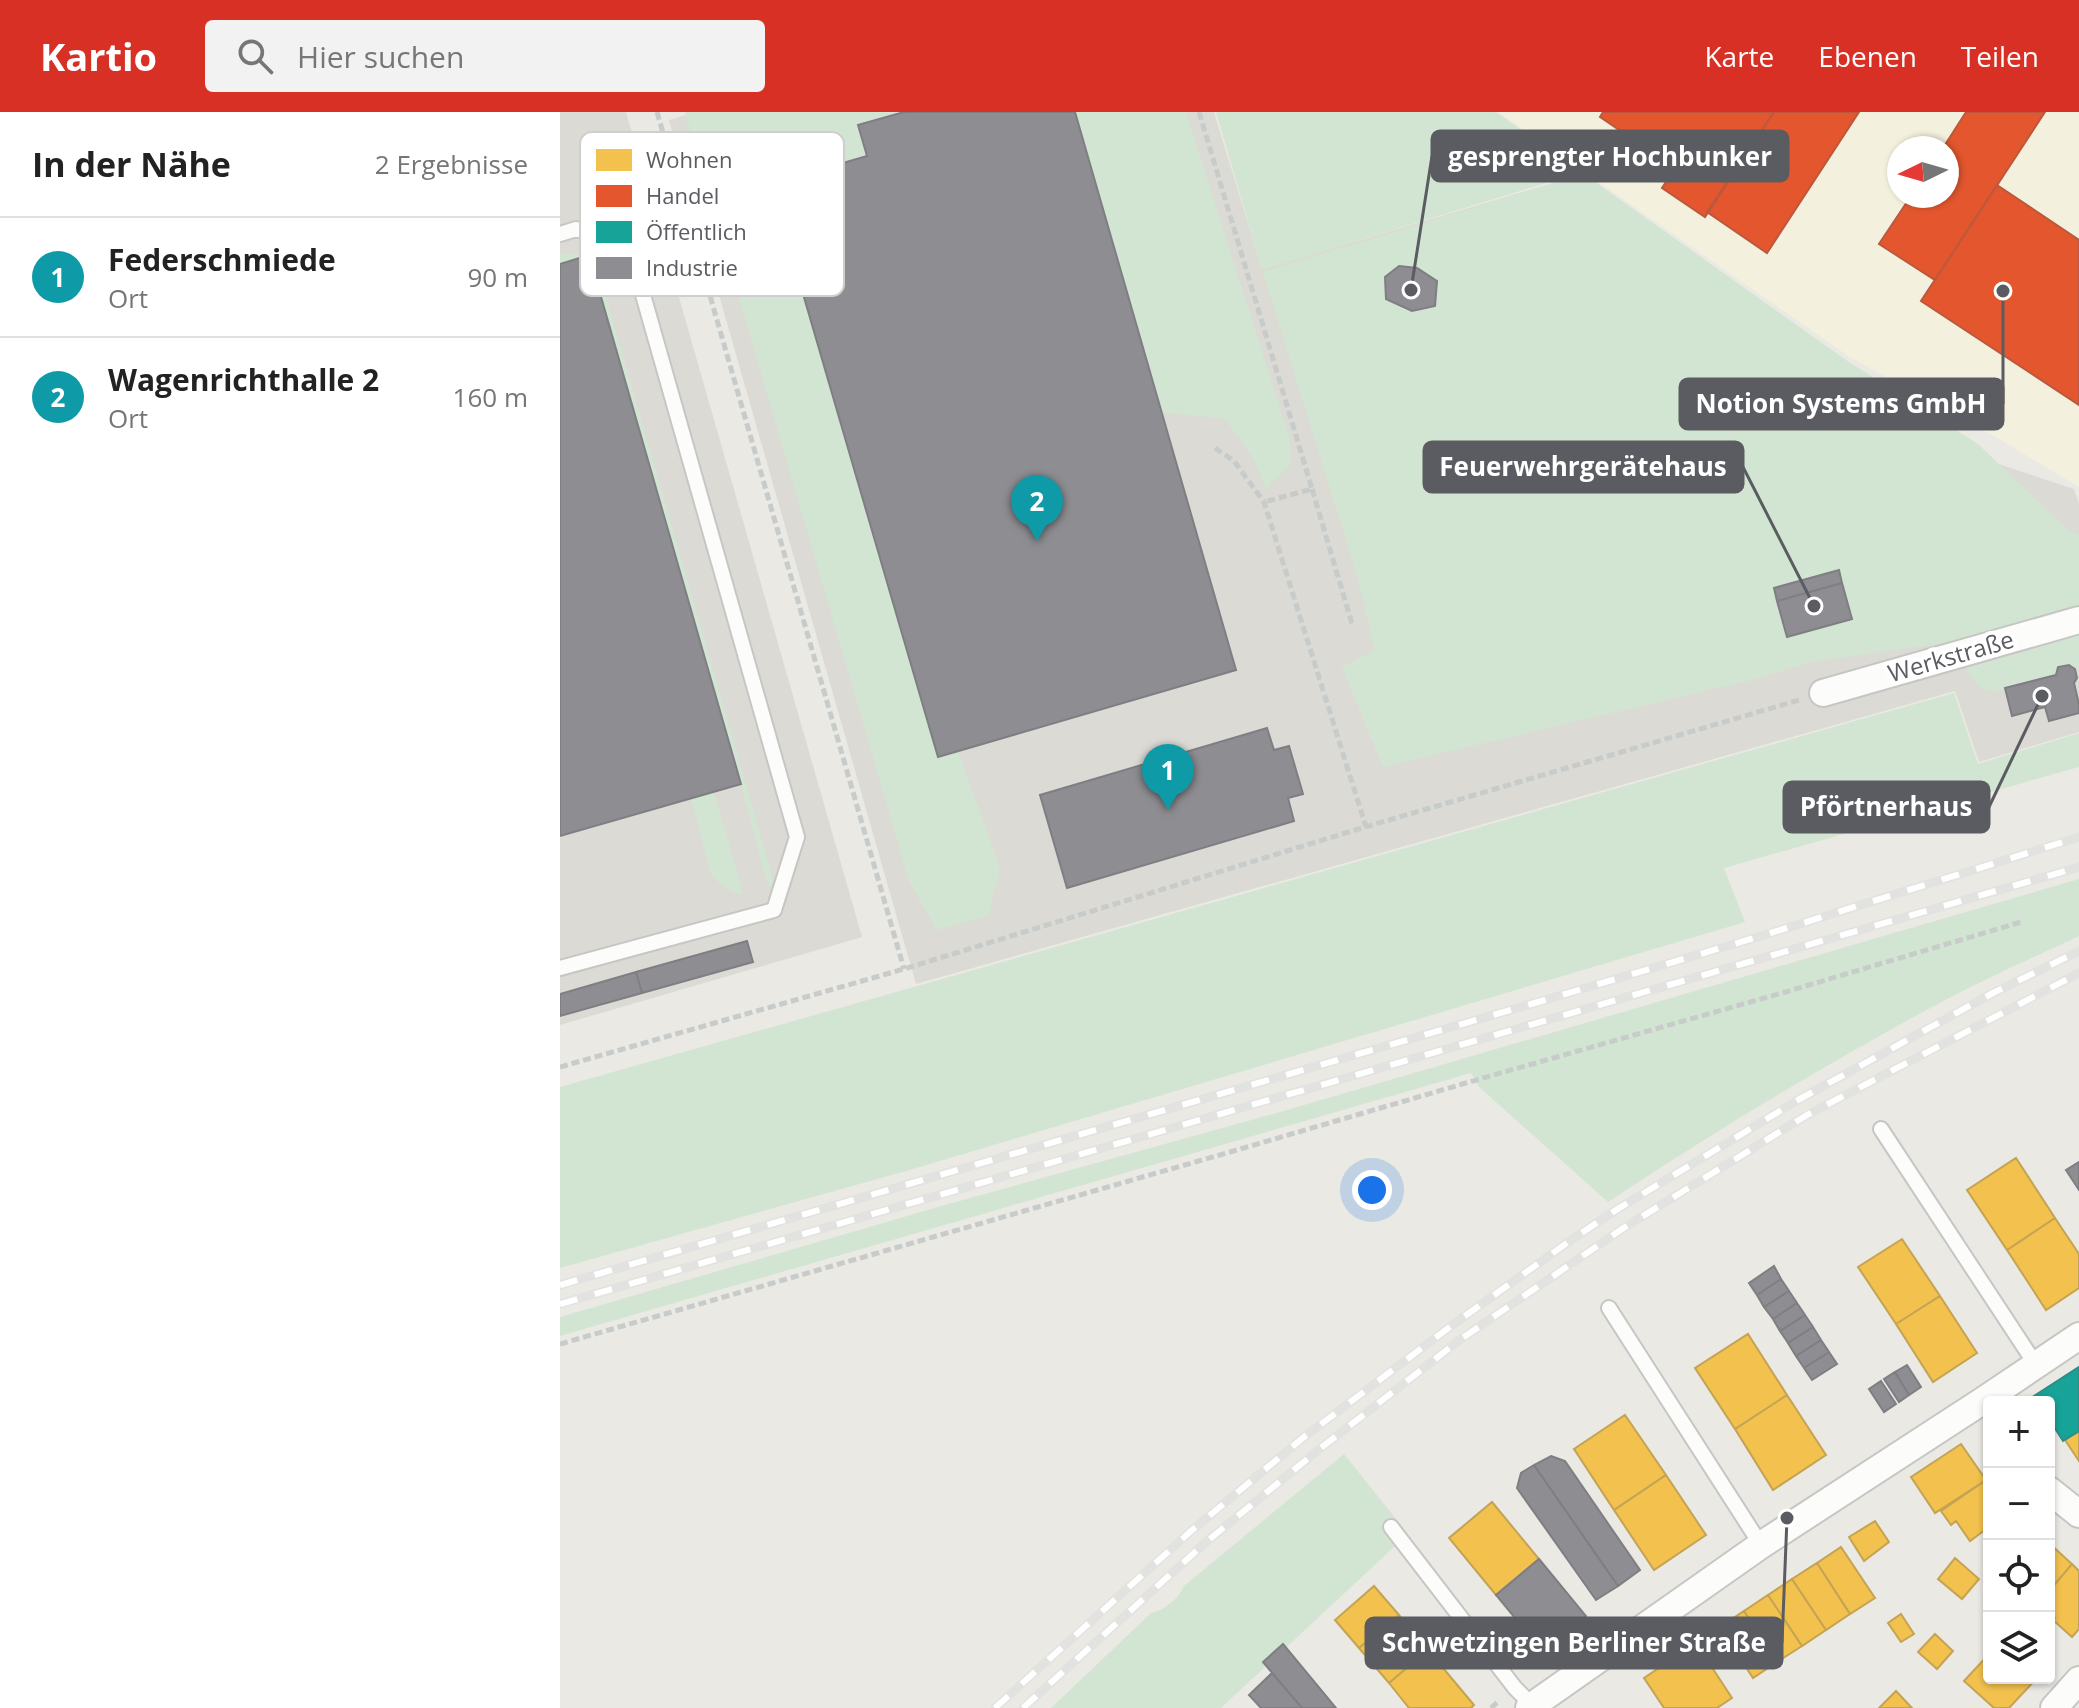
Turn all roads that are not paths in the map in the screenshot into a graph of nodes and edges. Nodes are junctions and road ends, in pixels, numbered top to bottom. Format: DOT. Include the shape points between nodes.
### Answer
graph roads {
  1 [pos="580,230"];
  2 [pos="560,234"];
  3 [pos="643,296"];
  4 [pos="2079,620"];
  5 [pos="1823,693"];
  6 [pos="560,968"];
  7 [pos="1881,1129"];
  8 [pos="1609,1308"];
  9 [pos="2079,1336"];
  10 [pos="2036,1365"];
  11 [pos="1997,1396"];
  12 [pos="1983,1406"];
  13 [pos="2055,1495"];
  14 [pos="2079,1514"];
  15 [pos="1391,1527"];
  16 [pos="1761,1545"];
  17 [pos="2079,1680"];
  18 [pos="1531,1707"];
  19 [pos="2054,1708"];
  1 -- 2 [label="lane"];
  3 -- 6 [label="lane" via="797,837 774,910"];
  4 -- 5 [label="street, Werkstraße"];
  7 -- 10 [label="lane"];
  8 -- 16 [label="lane"];
  9 -- 10 [label="street"];
  10 -- 11 [label="street"];
  12 -- 16 [label="street"];
  13 -- 14 [label="street"];
  15 -- 18 [label="lane"];
  16 -- 18 [label="street"];
  17 -- 19 [label="street"];
}
